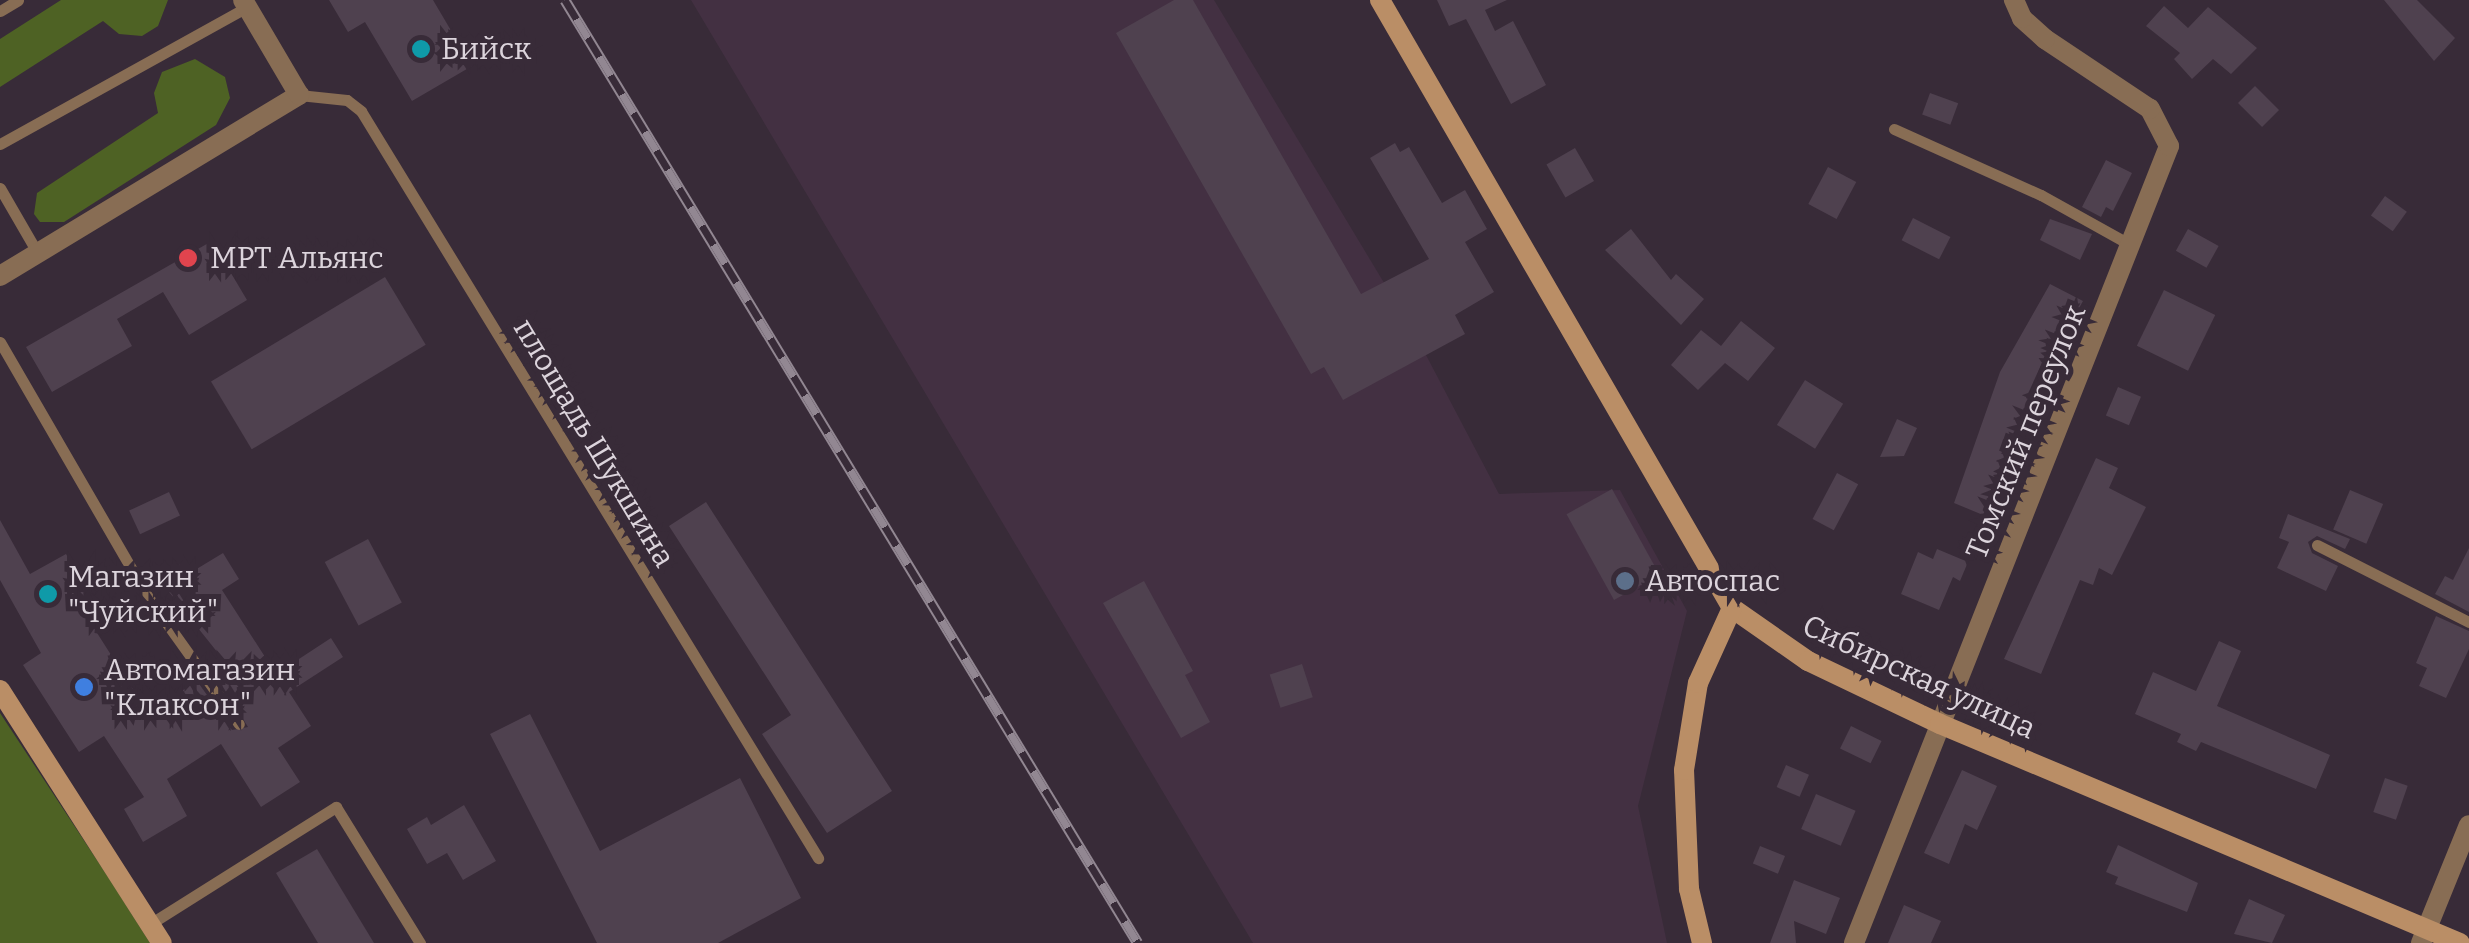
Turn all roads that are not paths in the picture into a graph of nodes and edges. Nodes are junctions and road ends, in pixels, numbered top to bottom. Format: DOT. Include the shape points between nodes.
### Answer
graph roads {
  1 [pos="18,0"];
  2 [pos="1380,0"];
  3 [pos="2014,0"];
  4 [pos="245,3"];
  5 [pos="0,11"];
  6 [pos="299,95"];
  7 [pos="1894,129"];
  8 [pos="0,144"];
  9 [pos="0,188"];
  10 [pos="2131,245"];
  11 [pos="38,252"];
  12 [pos="0,276"];
  13 [pos="0,342"];
  14 [pos="2316,545"];
  15 [pos="1732,608"];
  16 [pos="2469,622"];
  17 [pos="0,690"];
  18 [pos="239,724"];
  19 [pos="1940,724"];
  20 [pos="2469,825"];
  21 [pos="818,858"];
  22 [pos="150,924"];
  23 [pos="2423,936"];
  24 [pos="162,943"];
  25 [pos="420,943"];
  26 [pos="1702,943"];
  27 [pos="1854,943"];
  28 [pos="2460,943"];
  1 -- 5 [label="lane"];
  2 -- 15 [label="street, Сибирская улица"];
  3 -- 10 [label="street, Томский переулок" via="2032,29 2150,109 2165,128 2168,146"];
  4 -- 6 [label="street"];
  4 -- 8 [label="lane"];
  6 -- 11 [label="street"];
  6 -- 21 [label="lane, площадь Шукшина" via="347,100 362,111"];
  7 -- 10 [label="lane" via="2041,195"];
  9 -- 11 [label="lane"];
  10 -- 19 [label="street, Томский переулок"];
  11 -- 12 [label="street"];
  13 -- 18 [label="lane" via="148,597"];
  14 -- 16 [label="lane"];
  15 -- 19 [label="street, Сибирская улица" via="1808,661"];
  15 -- 26 [label="street" via="1698,683 1684,770 1689,889"];
  17 -- 22 [label="street"];
  19 -- 23 [label="street, Сибирская улица"];
  19 -- 27 [label="street, Томский переулок"];
  20 -- 23 [label="street"];
  22 -- 24 [label="street"];
  22 -- 25 [label="lane" via="336,807"];
  23 -- 28 [label="street, Сибирская улица"];
}
